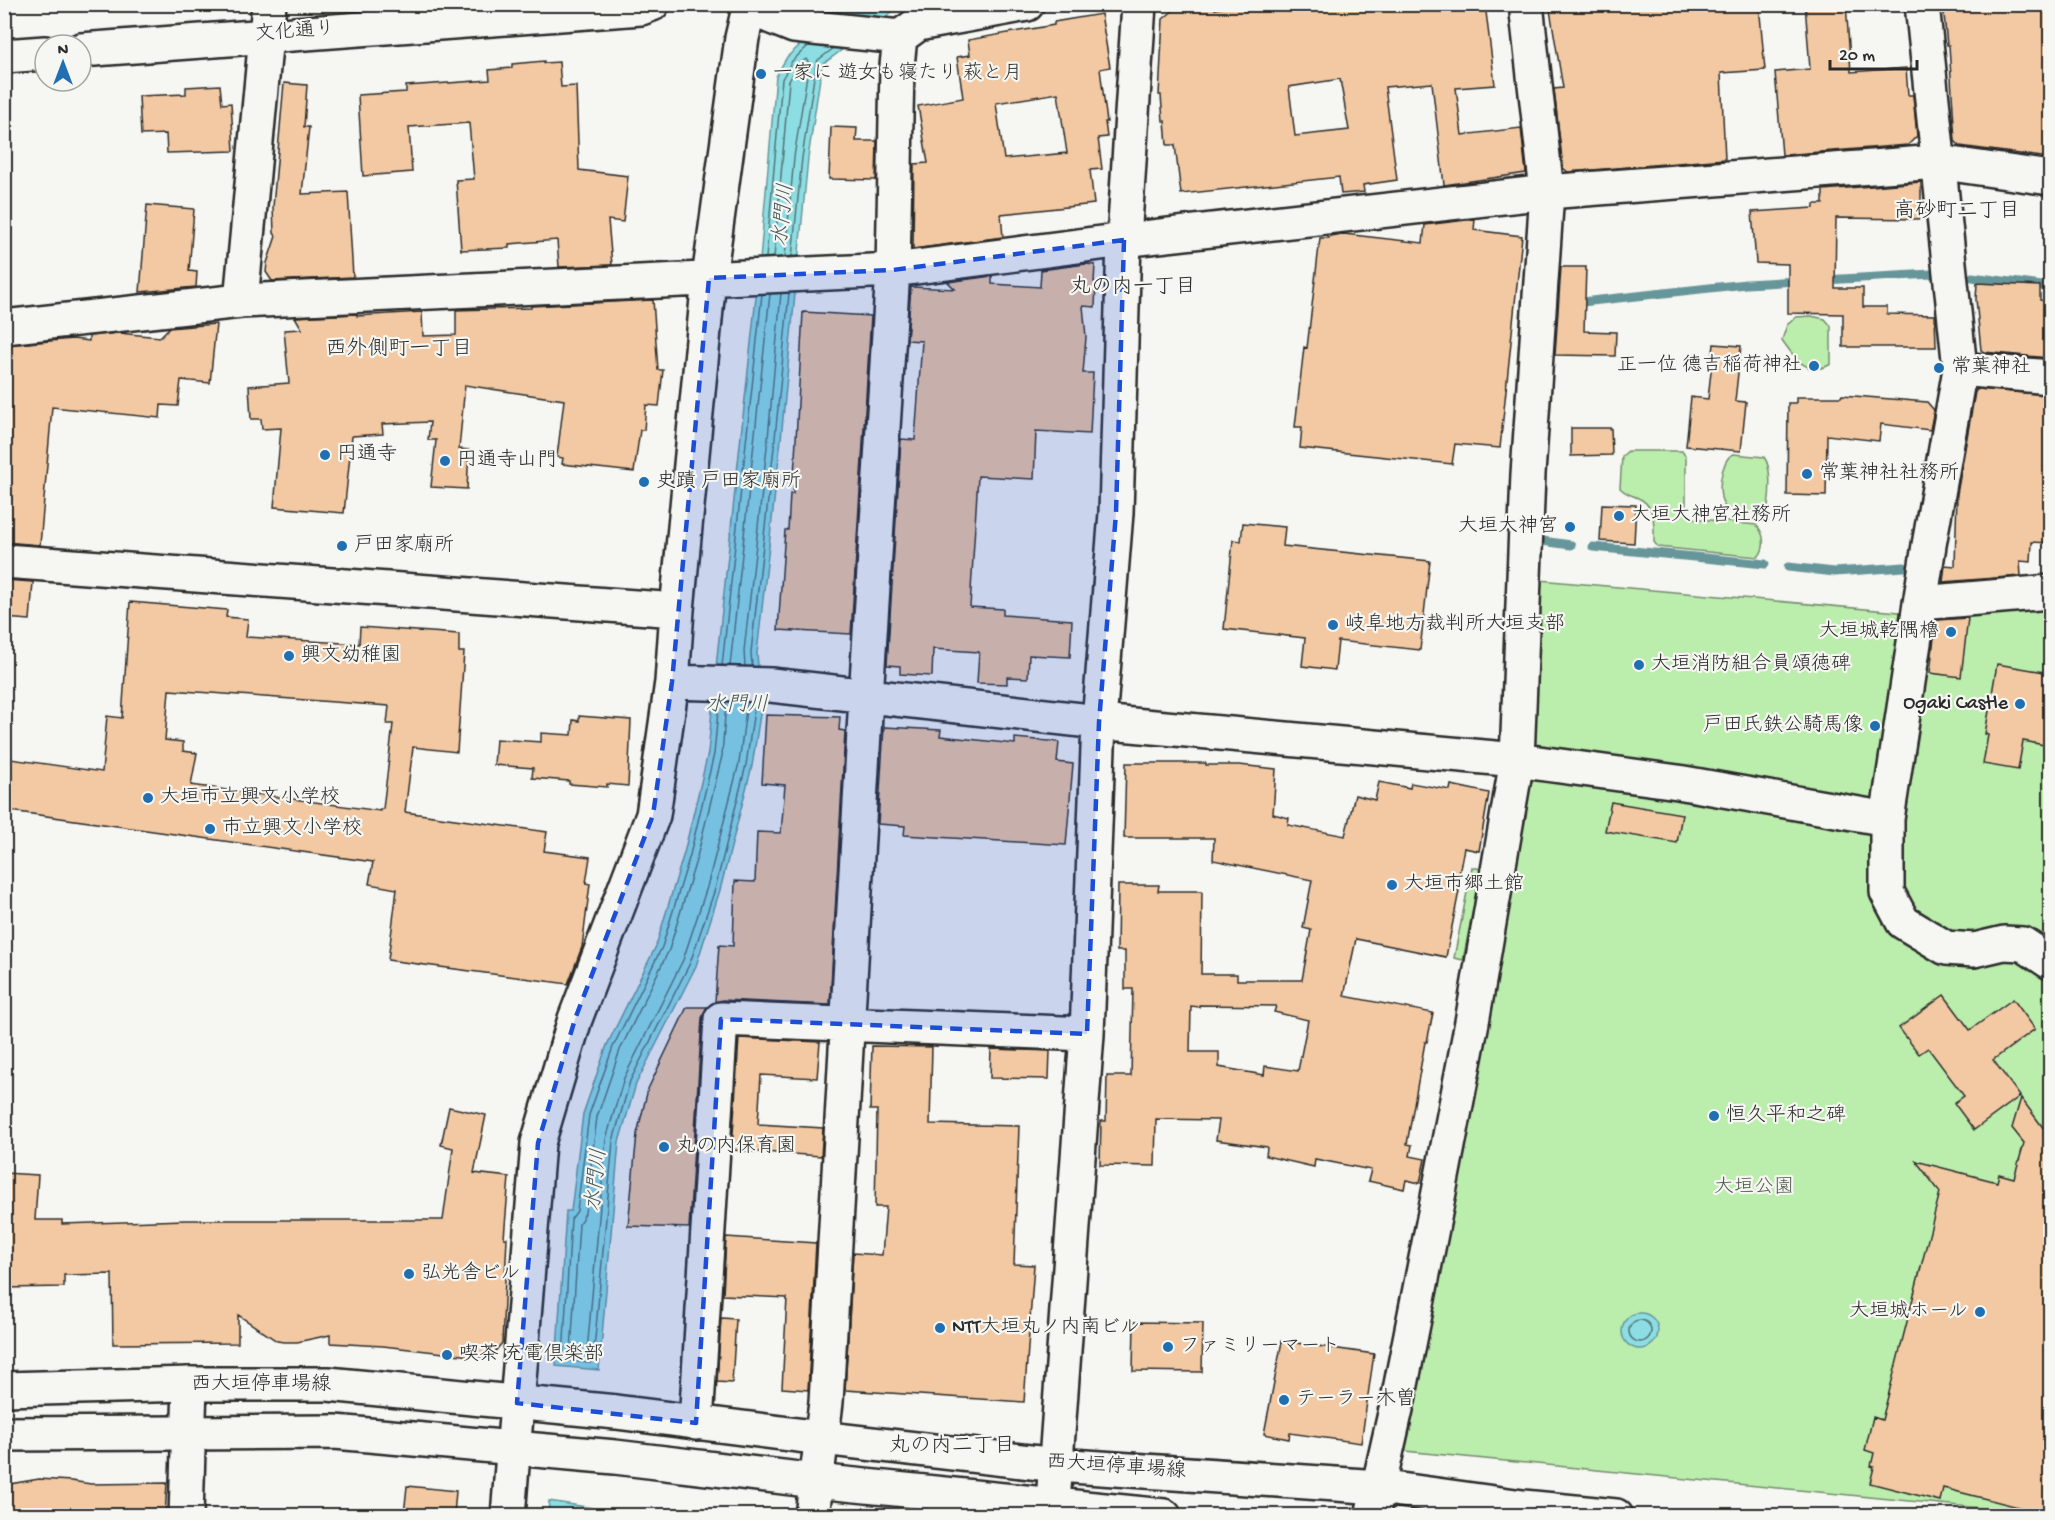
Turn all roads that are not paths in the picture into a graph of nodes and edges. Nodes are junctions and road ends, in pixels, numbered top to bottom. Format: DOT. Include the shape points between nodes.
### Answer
graph roads {
  1 [pos="652,4"];
  2 [pos="1027,4"];
  3 [pos="1139,4"];
  4 [pos="1526,4"];
  5 [pos="1922,4"];
  6 [pos="748,7"];
  7 [pos="268,20"];
  8 [pos="888,36"];
  9 [pos="93,48"];
  10 [pos="33,54"];
  11 [pos="4,56"];
  12 [pos="1937,162"];
  13 [pos="2050,178"];
  14 [pos="1547,192"];
  15 [pos="1124,240"];
  16 [pos="893,270"];
  17 [pos="709,278"];
  18 [pos="241,301"];
  19 [pos="4,327"];
  20 [pos="1960,369"];
  21 [pos="2050,377"];
  22 [pos="4,561"];
  23 [pos="2050,592"];
  24 [pos="1920,603"];
  25 [pos="677,610"];
  26 [pos="672,682"];
  27 [pos="866,697"];
  28 [pos="1099,722"];
  29 [pos="1517,760"];
  30 [pos="1887,819"];
  31 [pos="2050,962"];
  32 [pos="847,1023"];
  33 [pos="1087,1034"];
  34 [pos="190,1384"];
  35 [pos="4,1389"];
  36 [pos="517,1403"];
  37 [pos="696,1423"];
  38 [pos="190,1433"];
  39 [pos="4,1434"];
  40 [pos="821,1438"];
  41 [pos="513,1448"];
  42 [pos="1057,1465"];
  43 [pos="816,1480"];
  44 [pos="1376,1501"];
  45 [pos="1052,1510"];
  46 [pos="186,1515"];
  47 [pos="508,1515"];
  48 [pos="812,1515"];
  49 [pos="1164,1515"];
  50 [pos="1616,1515"];
  1 -- 7 [label="street, 文化通り" via="629,9"];
  2 -- 8 [label="street" via="918,24"];
  3 -- 15 [label="street"];
  4 -- 14 [label="street"];
  5 -- 12 [label="street"];
  6 -- 8 [label="street" via="794,26"];
  6 -- 17 [label="street"];
  7 -- 9 [label="street, 文化通り"];
  7 -- 18 [label="street"];
  8 -- 16 [label="street" via="897,66"];
  10 -- 11 [label="street"];
  12 -- 13 [label="street"];
  12 -- 14 [label="street"];
  12 -- 20 [label="street"];
  14 -- 15 [label="street"];
  14 -- 29 [label="street" via="1528,474"];
  15 -- 16 [label="street"];
  15 -- 28 [label="street" via="1116,513"];
  16 -- 17 [label="street"];
  16 -- 27 [label="street"];
  17 -- 18 [label="street"];
  17 -- 25 [label="street"];
  18 -- 19 [label="street"];
  20 -- 21 [label="street"];
  20 -- 24 [label="street"];
  22 -- 25 [label="street"];
  23 -- 24 [label="street"];
  24 -- 30 [label="street"];
  25 -- 26 [label="street"];
  26 -- 27 [label="street" via="771,686"];
  26 -- 36 [label="street" via="653,815 575,1019 538,1143"];
  27 -- 28 [label="street"];
  27 -- 32 [label="street"];
  28 -- 29 [label="street"];
  28 -- 33 [label="street"];
  29 -- 30 [label="street" via="1678,782"];
  29 -- 44 [label="street" via="1469,1034"];
  30 -- 31 [label="street" via="1887,892 1903,922 1946,948 1974,950 2004,943 2023,944"];
  32 -- 33 [label="street"];
  32 -- 37 [label="street" via="721,1019"];
  32 -- 40 [label="street"];
  33 -- 42 [label="street"];
  34 -- 35 [label="street, 西大垣停車場線"];
  34 -- 36 [label="street, 西大垣停車場線" via="328,1384"];
  34 -- 38 [label="street"];
  36 -- 37 [label="street, 西大垣停車場線"];
  36 -- 41 [label="street"];
  37 -- 40 [label="street, 西大垣停車場線"];
  38 -- 39 [label="street"];
  38 -- 41 [label="street" via="335,1432"];
  38 -- 46 [label="street"];
  40 -- 42 [label="street, 西大垣停車場線"];
  40 -- 43 [label="street"];
  41 -- 43 [label="street, 西大垣停車場線"];
  41 -- 47 [label="street"];
  42 -- 44 [label="street, 西大垣停車場線"];
  42 -- 45 [label="street"];
  43 -- 45 [label="street, 西大垣停車場線"];
  43 -- 48 [label="street"];
  44 -- 50 [label="street, 西大垣停車場線"];
  45 -- 49 [label="street, 西大垣停車場線"];
}
